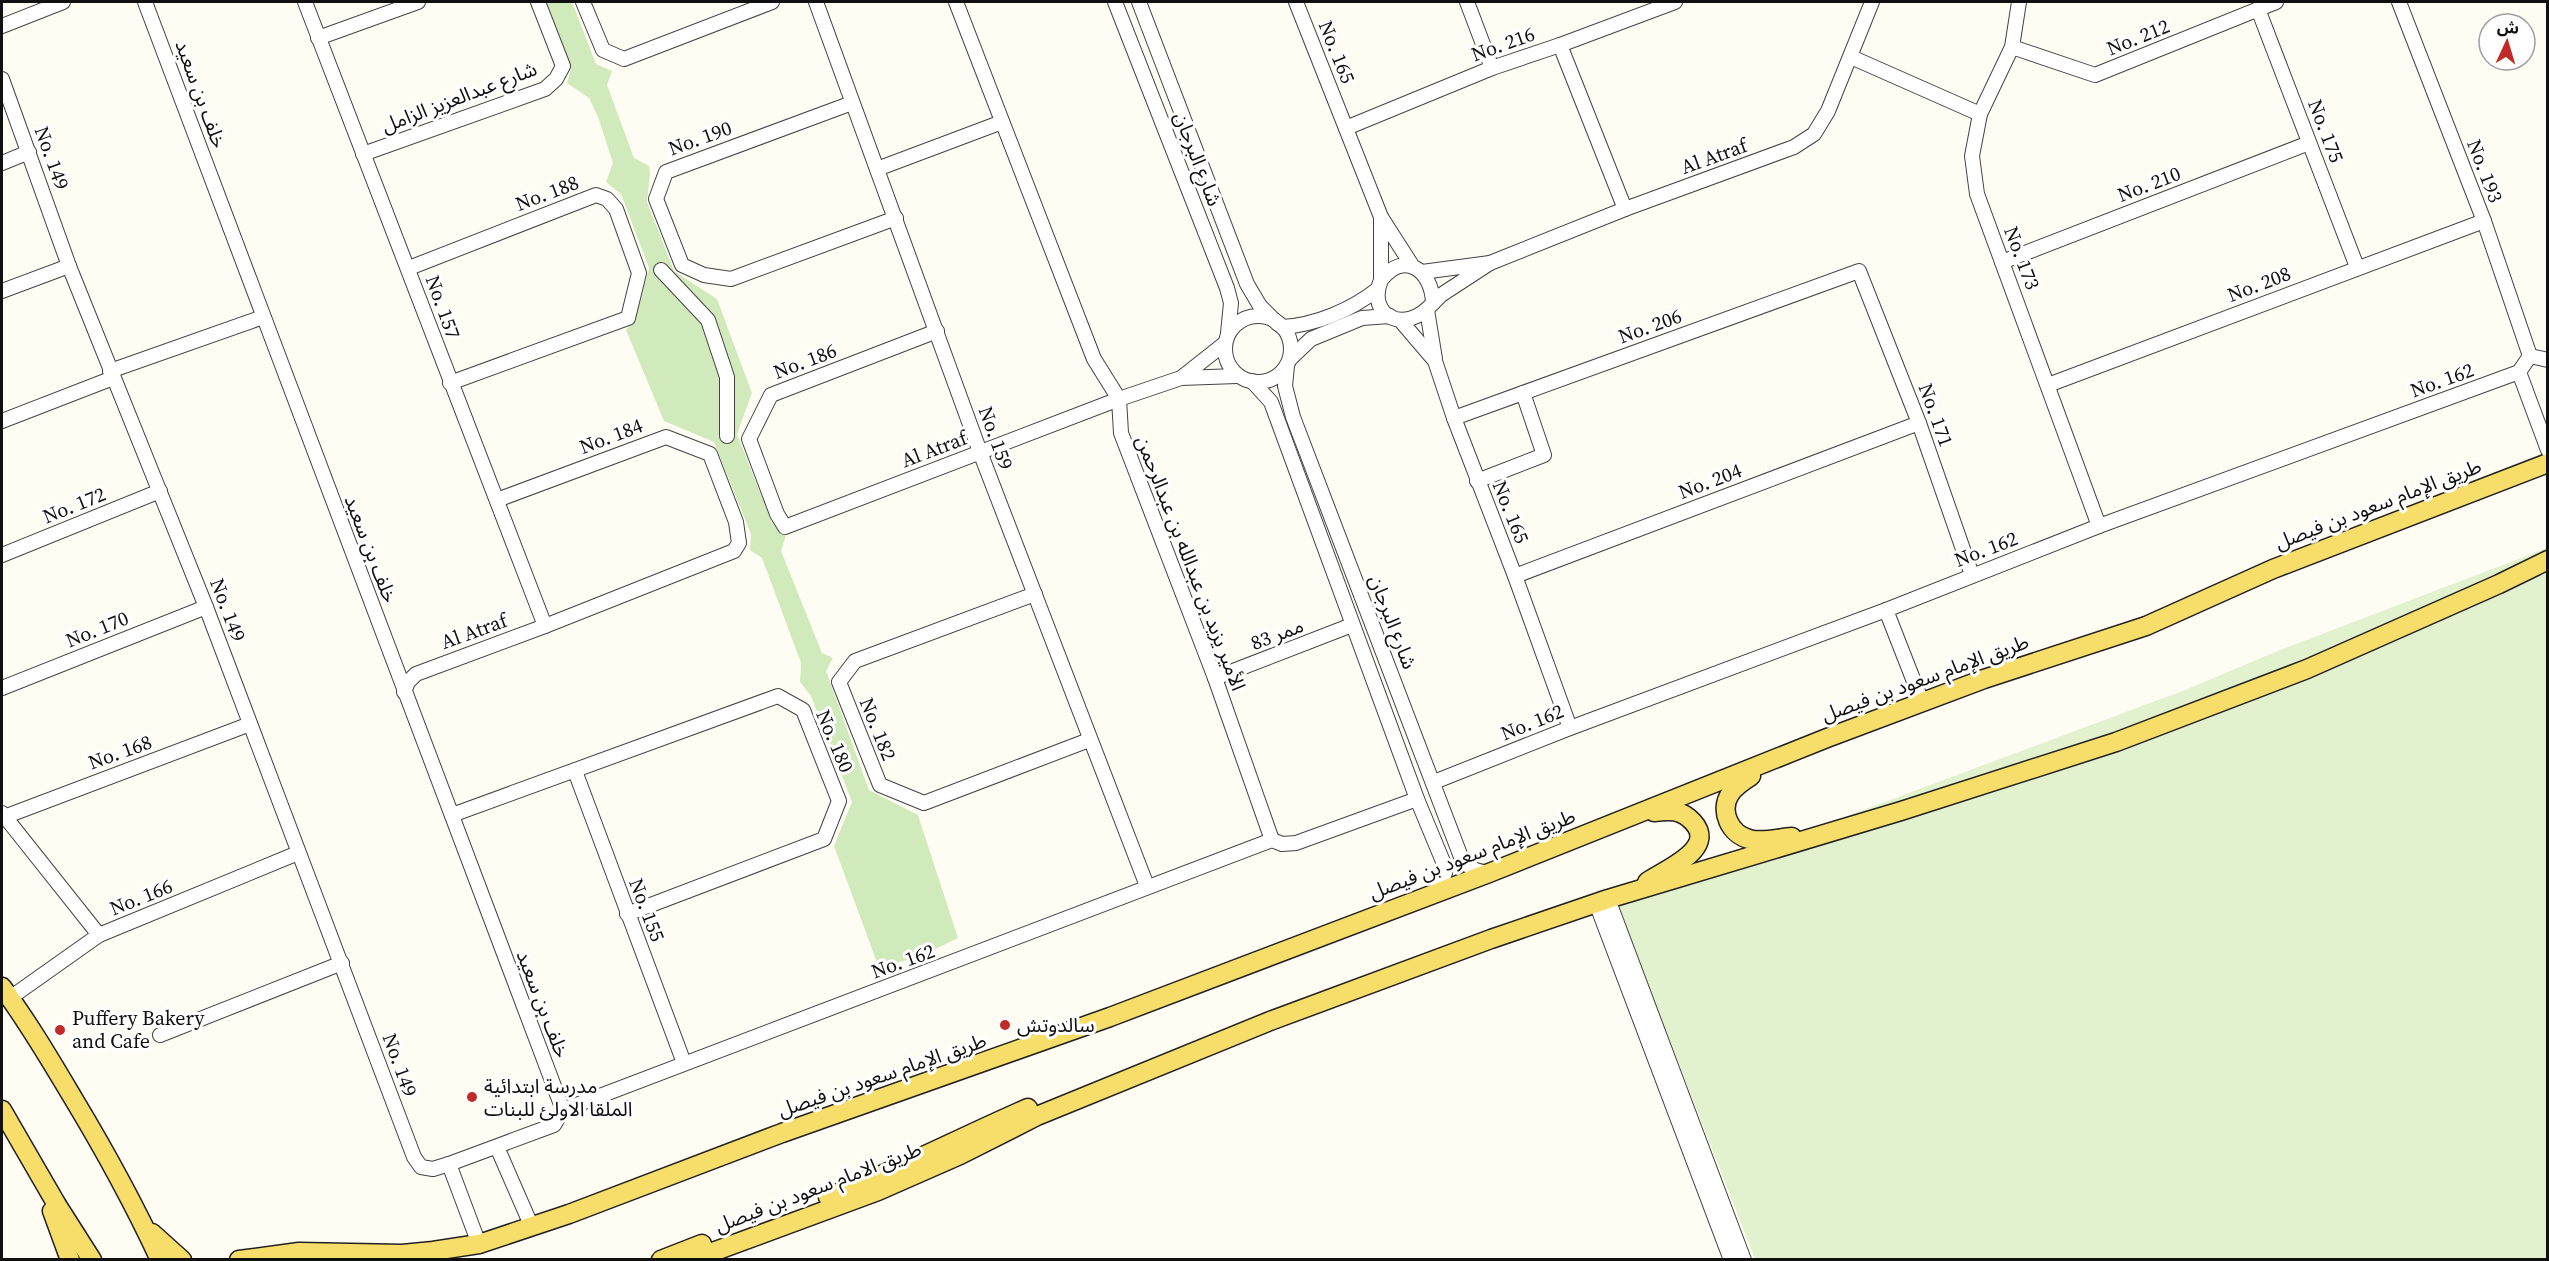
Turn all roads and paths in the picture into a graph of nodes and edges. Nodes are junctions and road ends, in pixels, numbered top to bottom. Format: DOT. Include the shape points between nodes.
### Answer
graph roads {
  1 [pos="63,2"];
  2 [pos="145,2"];
  3 [pos="305,2"];
  4 [pos="418,2"];
  5 [pos="538,2"];
  6 [pos="583,2"];
  7 [pos="772,2"];
  8 [pos="816,2"];
  9 [pos="956,2"];
  10 [pos="1116,2"];
  11 [pos="1139,2"];
  12 [pos="1296,2"];
  13 [pos="1467,2"];
  14 [pos="1675,2"];
  15 [pos="1872,2"];
  16 [pos="2019,2"];
  17 [pos="2276,2"];
  18 [pos="2399,2"];
  19 [pos="2258,9"];
  20 [pos="2,26"];
  21 [pos="318,38"];
  22 [pos="1560,45"];
  23 [pos="2012,47"];
  24 [pos="1851,57"];
  25 [pos="1492,68"];
  26 [pos="2,79"];
  27 [pos="852,103"];
  28 [pos="1980,114"];
  29 [pos="1002,122"];
  30 [pos="1346,128"];
  31 [pos="2309,143"];
  32 [pos="29,152"];
  33 [pos="363,154"];
  34 [pos="2,163"];
  35 [pos="877,169"];
  36 [pos="1625,209"];
  37 [pos="1381,217"];
  38 [pos="896,218"];
  39 [pos="2484,221"];
  40 [pos="2002,262"];
  41 [pos="1490,263"];
  42 [pos="69,266"];
  43 [pos="2357,267"];
  44 [pos="409,268"];
  45 [pos="662,270"];
  46 [pos="1417,270"];
  47 [pos="1859,271"];
  48 [pos="1379,284"];
  49 [pos="2,291"];
  50 [pos="1430,306"];
  51 [pos="263,317"];
  52 [pos="1395,318"];
  53 [pos="1280,326"];
  54 [pos="937,332"];
  55 [pos="1226,339"];
  56 [pos="2530,356"];
  57 [pos="2547,360"];
  58 [pos="1435,361"];
  59 [pos="1289,362"];
  60 [pos="2519,372"];
  61 [pos="111,375"];
  62 [pos="1237,376"];
  63 [pos="1181,378"];
  64 [pos="1252,381"];
  65 [pos="450,383"];
  66 [pos="2048,385"];
  67 [pos="1523,393"];
  68 [pos="1119,399"];
  69 [pos="1454,417"];
  70 [pos="2,421"];
  71 [pos="1919,423"];
  72 [pos="727,436"];
  73 [pos="2547,450"];
  74 [pos="980,452"];
  75 [pos="2547,463"];
  76 [pos="1477,481"];
  77 [pos="160,491"];
  78 [pos="497,500"];
  79 [pos="801,520"];
  80 [pos="2099,526"];
  81 [pos="734,551"];
  82 [pos="2,555"];
  83 [pos="2547,560"];
  84 [pos="2547,570"];
  85 [pos="1972,575"];
  86 [pos="1515,576"];
  87 [pos="2499,584"];
  88 [pos="1035,594"];
  89 [pos="206,607"];
  90 [pos="1886,610"];
  91 [pos="1352,625"];
  92 [pos="545,626"];
  93 [pos="1215,678"];
  94 [pos="2,688"];
  95 [pos="404,692"];
  96 [pos="1922,702"];
  97 [pos="250,724"];
  98 [pos="1570,728"];
  99 [pos="1089,740"];
  100 [pos="1803,748"];
  101 [pos="575,771"];
  102 [pos="1434,782"];
  103 [pos="1417,799"];
  104 [pos="1641,813"];
  105 [pos="3,815"];
  106 [pos="452,815"];
  107 [pos="1828,834"];
  108 [pos="1272,840"];
  109 [pos="298,854"];
  110 [pos="1489,873"];
  111 [pos="1147,886"];
  112 [pos="1634,891"];
  113 [pos="1437,892"];
  114 [pos="1602,901"];
  115 [pos="627,914"];
  116 [pos="99,935"];
  117 [pos="342,963"];
  118 [pos="6,992"];
  119 [pos="160,1035"];
  120 [pos="684,1063"];
  121 [pos="1127,1078"];
  122 [pos="2,1110"];
  123 [pos="562,1110"];
  124 [pos="497,1147"];
  125 [pos="414,1157"];
  126 [pos="449,1164"];
  127 [pos="38,1173"];
  128 [pos="531,1225"];
  129 [pos="144,1226"];
  130 [pos="479,1244"];
  131 [pos="396,1257"];
  132 [pos="70,1260"];
  133 [pos="92,1260"];
  134 [pos="160,1260"];
  135 [pos="182,1260"];
  136 [pos="239,1260"];
  137 [pos="661,1260"];
  138 [pos="691,1260"];
  139 [pos="1731,1260"];
  140 [pos="1744,1260"];
  1 -- 20 [label="street"];
  2 -- 51 [label="street, خلف بن سعيد"];
  3 -- 21 [label="street, No. 157"];
  4 -- 21 [label="street"];
  5 -- 33 [label="street, شارع عبدالعزيز الزامل" via="563,66 556,80 545,89"];
  6 -- 7 [label="street" via="603,50 624,59"];
  8 -- 27 [label="street, No. 159"];
  9 -- 29 [label="street, الأمير يزيد بن عبدالله بن عبدالرحمن"];
  10 -- 55 [label="street, شارع البرجان" via="1227,288 1231,303"];
  11 -- 53 [label="street, شارع البرجان" via="1247,284 1260,306"];
  12 -- 30 [label="street, No. 165"];
  13 -- 25 [label="street"];
  14 -- 22 [label="street, No. 216"];
  15 -- 24 [label="street, Al Atraf"];
  16 -- 23 [label="street, No. 173"];
  17 -- 19 [label="street, No. 212"];
  18 -- 39 [label="street, No. 193"];
  19 -- 23 [label="street, No. 212" via="2095,75"];
  19 -- 31 [label="street, No. 175"];
  21 -- 33 [label="street, No. 157"];
  22 -- 25 [label="street, No. 216"];
  22 -- 36 [label="street"];
  23 -- 28 [label="street, No. 173"];
  24 -- 28 [label="street"];
  24 -- 36 [label="street, Al Atraf" via="1814,134 1794,147"];
  25 -- 30 [label="street, No. 216"];
  26 -- 32 [label="street, No. 149"];
  27 -- 35 [label="street, No. 159"];
  27 -- 38 [label="street, No. 190" via="666,172 656,199 682,265 731,279"];
  28 -- 40 [label="street, No. 173" via="1972,156 1977,194"];
  29 -- 35 [label="street"];
  29 -- 68 [label="street, الأمير يزيد بن عبدالله بن عبدالرحمن" via="1094,359"];
  30 -- 37 [label="street, No. 165"];
  31 -- 40 [label="street, No. 210"];
  31 -- 43 [label="street, No. 175"];
  32 -- 34 [label="street"];
  32 -- 42 [label="street, No. 149"];
  33 -- 44 [label="street, No. 157"];
  35 -- 38 [label="street, No. 159"];
  36 -- 41 [label="street, Al Atraf"];
  37 -- 46 [label="street"];
  37 -- 48 [label="street"];
  38 -- 54 [label="street, No. 159"];
  39 -- 43 [label="street, No. 208"];
  39 -- 56 [label="street, No. 193"];
  40 -- 66 [label="street, No. 173"];
  41 -- 46 [label="street, Al Atraf"];
  41 -- 50 [label="street, Al Atraf"];
  42 -- 49 [label="street"];
  42 -- 61 [label="street, No. 149"];
  43 -- 66 [label="street, No. 208"];
  44 -- 65 [label="street, No. 157"];
  44 -- 65 [label="street, No. 188" via="596,195 607,199 616,209 639,273 628,318"];
  45 -- 72 [label="street" via="708,320 727,377"];
  46 -- 48 [label="street" via="1395,268"];
  46 -- 50 [label="street" via="1431,285"];
  47 -- 67 [label="street, No. 206"];
  47 -- 71 [label="street, No. 171"];
  48 -- 52 [label="street" via="1381,307"];
  48 -- 53 [label="street" via="1359,304 1306,324"];
  50 -- 52 [label="street" via="1413,320"];
  50 -- 58 [label="street"];
  51 -- 61 [label="street"];
  51 -- 95 [label="street, خلف بن سعيد"];
  52 -- 58 [label="street, No. 165"];
  52 -- 59 [label="street" via="1362,318 1332,330 1311,339"];
  53 -- 55 [label="street" via="1261,316 1250,317 1239,322"];
  53 -- 59 [label="street, شارع البرجان" via="1292,340"];
  54 -- 74 [label="street, No. 159"];
  54 -- 79 [label="street, No. 186" via="771,395 749,439 785,527"];
  55 -- 62 [label="street, شارع البرجان" via="1229,367"];
  55 -- 63 [label="street"];
  56 -- 57 [label="street"];
  56 -- 60 [label="street"];
  58 -- 69 [label="street, No. 165"];
  59 -- 64 [label="street" via="1273,379"];
  59 -- 102 [label="street, شارع البرجان" via="1285,386 1293,417"];
  60 -- 73 [label="street"];
  60 -- 80 [label="street, No. 162"];
  61 -- 70 [label="street"];
  61 -- 77 [label="street, No. 149"];
  62 -- 63 [label="street"];
  62 -- 64 [label="street"];
  63 -- 68 [label="street, Al Atraf"];
  64 -- 91 [label="street, شارع البرجان" via="1271,402"];
  65 -- 78 [label="street, No. 157"];
  66 -- 80 [label="street, No. 173"];
  67 -- 69 [label="street, No. 206"];
  67 -- 76 [label="street" via="1544,454"];
  68 -- 74 [label="street, Al Atraf"];
  68 -- 93 [label="street, الأمير يزيد بن عبدالله بن عبدالرحمن" via="1121,434"];
  69 -- 76 [label="street, No. 165"];
  71 -- 85 [label="street, No. 171"];
  71 -- 86 [label="street, No. 204"];
  74 -- 79 [label="street, Al Atraf"];
  74 -- 88 [label="street, No. 159"];
  75 -- 96 [label="main road, طريق الإمام سعود بن فيصل" via="2273,569 2146,626"];
  76 -- 86 [label="street, No. 165"];
  77 -- 82 [label="street, No. 172"];
  77 -- 89 [label="street, No. 149"];
  78 -- 81 [label="street, No. 184" via="666,437 710,454 736,522 739,543"];
  78 -- 92 [label="street, No. 157"];
  80 -- 85 [label="street, No. 162"];
  81 -- 92 [label="street, Al Atraf"];
  83 -- 87 [label="main road"];
  84 -- 87 [label="main road"];
  85 -- 90 [label="street, No. 162"];
  86 -- 98 [label="street, No. 165"];
  87 -- 107 [label="main road" via="2307,669 2116,742"];
  88 -- 99 [label="street, No. 159"];
  88 -- 99 [label="street, No. 182" via="855,661 839,682 880,785 924,803"];
  89 -- 94 [label="street, No. 170"];
  89 -- 97 [label="street, No. 149"];
  90 -- 96 [label="street"];
  90 -- 98 [label="street, No. 162"];
  91 -- 93 [label="street, ممر 83"];
  91 -- 103 [label="street, شارع البرجان"];
  92 -- 95 [label="street, Al Atraf" via="416,674"];
  93 -- 108 [label="street, الأمير يزيد بن عبدالله بن عبدالرحمن"];
  95 -- 106 [label="street, خلف بن سعيد"];
  96 -- 100 [label="main road, طريق الإمام سعود بن فيصل"];
  97 -- 105 [label="street, No. 168"];
  97 -- 109 [label="street, No. 149"];
  98 -- 102 [label="street, No. 162"];
  99 -- 111 [label="street, No. 159"];
  100 -- 104 [label="main road, طريق الإمام سعود بن فيصل"];
  100 -- 107 [label="main road" via="1736,786 1729,795 1726,816 1730,825 1749,839"];
  101 -- 106 [label="street, No. 180"];
  101 -- 115 [label="street, No. 155"];
  101 -- 115 [label="street, No. 180" via="778,696 803,710 839,801 824,839"];
  102 -- 110 [label="street, شارع البرجان" via="1461,857 1473,870"];
  103 -- 108 [label="street, No. 162" via="1296,843"];
  103 -- 113 [label="street, شارع البرجان" via="1444,864 1445,873"];
  104 -- 110 [label="main road, طريق الإمام سعود بن فيصل"];
  104 -- 112 [label="main road" via="1681,812 1697,827 1700,838 1685,860"];
  105 -- 116 [label="street"];
  106 -- 123 [label="street, خلف بن سعيد"];
  107 -- 112 [label="main road"];
  108 -- 111 [label="street, No. 162"];
  109 -- 116 [label="street, No. 166"];
  109 -- 117 [label="street, No. 149"];
  110 -- 113 [label="main road, طريق الإمام سعود بن فيصل"];
  111 -- 120 [label="street, No. 162"];
  112 -- 114 [label="main road"];
  113 -- 128 [label="main road, طريق الإمام سعود بن فيصل" via="1021,1050"];
  114 -- 121 [label="main road" via="1270,1021"];
  114 -- 139 [label="street"];
  114 -- 140 [label="street"];
  115 -- 120 [label="street, No. 155"];
  116 -- 118 [label="street, No. 166"];
  117 -- 119 [label="street"];
  117 -- 125 [label="street, No. 149"];
  118 -- 129 [label="main road" via="98,1138"];
  120 -- 123 [label="street, No. 162"];
  121 -- 137 [label="main road" via="1029,1108 903,1167"];
  121 -- 138 [label="main road, طريق الامام سعود بن فيصل" via="848,1203"];
  122 -- 127 [label="main road"];
  123 -- 124 [label="street, No. 162" via="555,1125"];
  124 -- 126 [label="street, No. 162"];
  124 -- 128 [label="street"];
  125 -- 126 [label="street, No. 162" via="421,1167"];
  126 -- 130 [label="street"];
  127 -- 132 [label="main road"];
  127 -- 133 [label="main road"];
  128 -- 130 [label="main road, طريق الإمام سعود بن فيصل"];
  129 -- 134 [label="main road"];
  129 -- 135 [label="main road"];
  130 -- 131 [label="main road, طريق الإمام سعود بن فيصل"];
  131 -- 136 [label="main road, طريق الإمام سعود بن فيصل" via="299,1252"];
}
